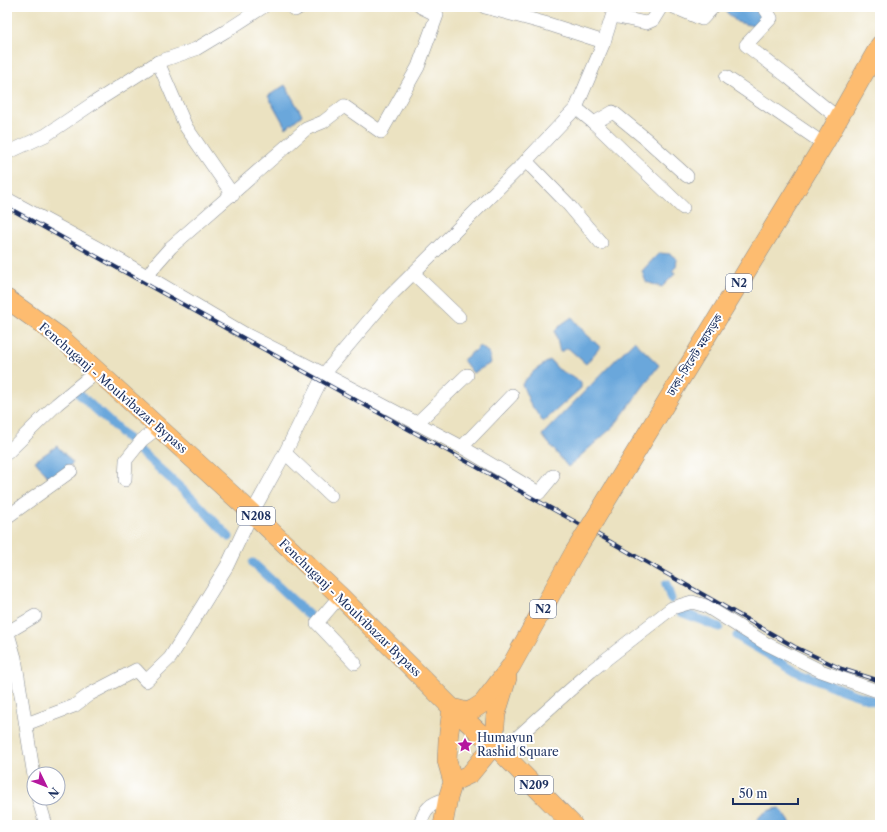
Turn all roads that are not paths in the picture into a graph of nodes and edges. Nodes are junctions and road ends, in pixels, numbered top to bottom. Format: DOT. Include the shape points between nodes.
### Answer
graph roads {
  1 [pos="263,7"];
  2 [pos="291,7"];
  3 [pos="300,7"];
  4 [pos="421,7"];
  5 [pos="485,7"];
  6 [pos="661,7"];
  7 [pos="674,7"];
  8 [pos="713,7"];
  9 [pos="764,7"];
  10 [pos="439,11"];
  11 [pos="614,11"];
  12 [pos="604,42"];
  13 [pos="879,50"];
  14 [pos="158,62"];
  15 [pos="726,77"];
  16 [pos="576,108"];
  17 [pos="839,119"];
  18 [pos="594,123"];
  19 [pos="824,144"];
  20 [pos="7,153"];
  21 [pos="526,161"];
  22 [pos="687,176"];
  23 [pos="233,195"];
  24 [pos="7,199"];
  25 [pos="683,208"];
  26 [pos="601,243"];
  27 [pos="413,273"];
  28 [pos="148,276"];
  29 [pos="7,298"];
  30 [pos="459,317"];
  31 [pos="97,371"];
  32 [pos="324,374"];
  33 [pos="467,375"];
  34 [pos="512,395"];
  35 [pos="416,424"];
  36 [pos="159,427"];
  37 [pos="462,447"];
  38 [pos="7,453"];
  39 [pos="285,453"];
  40 [pos="71,471"];
  41 [pos="554,476"];
  42 [pos="125,480"];
  43 [pos="331,496"];
  44 [pos="252,513"];
  45 [pos="7,517"];
  46 [pos="340,596"];
  47 [pos="35,616"];
  48 [pos="7,631"];
  49 [pos="11,659"];
  50 [pos="355,663"];
  51 [pos="511,666"];
  52 [pos="880,692"];
  53 [pos="452,708"];
  54 [pos="26,724"];
  55 [pos="497,749"];
  56 [pos="32,766"];
  57 [pos="450,790"];
  58 [pos="40,806"];
  59 [pos="46,825"];
  60 [pos="420,825"];
  61 [pos="443,825"];
  62 [pos="574,825"];
  1 -- 14 [label="street" via="196,49"];
  2 -- 3 [label="street" via="296,10"];
  4 -- 10 [label="street"];
  5 -- 12 [label="street"];
  6 -- 11 [label="street" via="653,20 646,23"];
  7 -- 8 [label="street" via="702,19"];
  9 -- 17 [label="street" via="771,18 746,44"];
  10 -- 23 [label="street" via="418,67 381,132 344,106 323,122 306,129"];
  11 -- 12 [label="street"];
  12 -- 16 [label="street"];
  13 -- 17 [label="highway, ঢাকা-সিলেট মহাসড়ক / N2"];
  14 -- 20 [label="street" via="46,135"];
  14 -- 23 [label="street" via="186,127"];
  15 -- 19 [label="street"];
  16 -- 18 [label="street"];
  16 -- 21 [label="street"];
  17 -- 19 [label="highway, ঢাকা-সিলেট মহাসড়ক / N2"];
  18 -- 22 [label="street" via="613,112"];
  18 -- 25 [label="street"];
  19 -- 51 [label="highway, ঢাকা-সিলেট মহাসড়ক / N2, bridge" via="574,553"];
  21 -- 26 [label="street"];
  21 -- 27 [label="street"];
  23 -- 28 [label="street" via="171,247"];
  24 -- 28 [label="street"];
  27 -- 30 [label="street"];
  27 -- 32 [label="street" via="387,299"];
  28 -- 32 [label="street" via="245,334"];
  29 -- 31 [label="highway, Fenchuganj - Moulvibazar Bypass / N208" via="60,337"];
  31 -- 36 [label="highway, Fenchuganj - Moulvibazar Bypass / N208"];
  31 -- 38 [label="street" via="57,404"];
  32 -- 35 [label="street"];
  32 -- 39 [label="street"];
  33 -- 35 [label="street"];
  34 -- 37 [label="street"];
  35 -- 37 [label="street"];
  36 -- 42 [label="street" via="142,440 126,460"];
  36 -- 44 [label="highway, Fenchuganj - Moulvibazar Bypass / N208"];
  37 -- 41 [label="street" via="539,493"];
  39 -- 43 [label="street"];
  39 -- 44 [label="street"];
  40 -- 45 [label="street"];
  44 -- 46 [label="highway, Fenchuganj - Moulvibazar Bypass / N208"];
  44 -- 54 [label="street" via="226,566 170,658 146,681 136,670 90,694 74,706"];
  46 -- 50 [label="street" via="317,623"];
  46 -- 53 [label="highway, Fenchuganj - Moulvibazar Bypass / N208"];
  47 -- 48 [label="street"];
  48 -- 49 [label="street"];
  49 -- 54 [label="street"];
  51 -- 53 [label="highway, ঢাকা-সিলেট মহাসড়ক / N2" via="483,703 467,712"];
  51 -- 55 [label="highway, ঢাকা-সিলেট মহাসড়ক / N2" via="496,714"];
  52 -- 55 [label="street" via="821,671 765,643 706,606 692,602 672,608 590,671"];
  53 -- 55 [label="highway, Fenchuganj - Moulvibazar Bypass / N208"];
  53 -- 57 [label="highway" via="447,761"];
  54 -- 56 [label="street"];
  55 -- 57 [label="highway"];
  55 -- 62 [label="highway, N209"];
  57 -- 60 [label="street" via="423,813"];
  57 -- 61 [label="highway"];
  58 -- 59 [label="street"];
}
